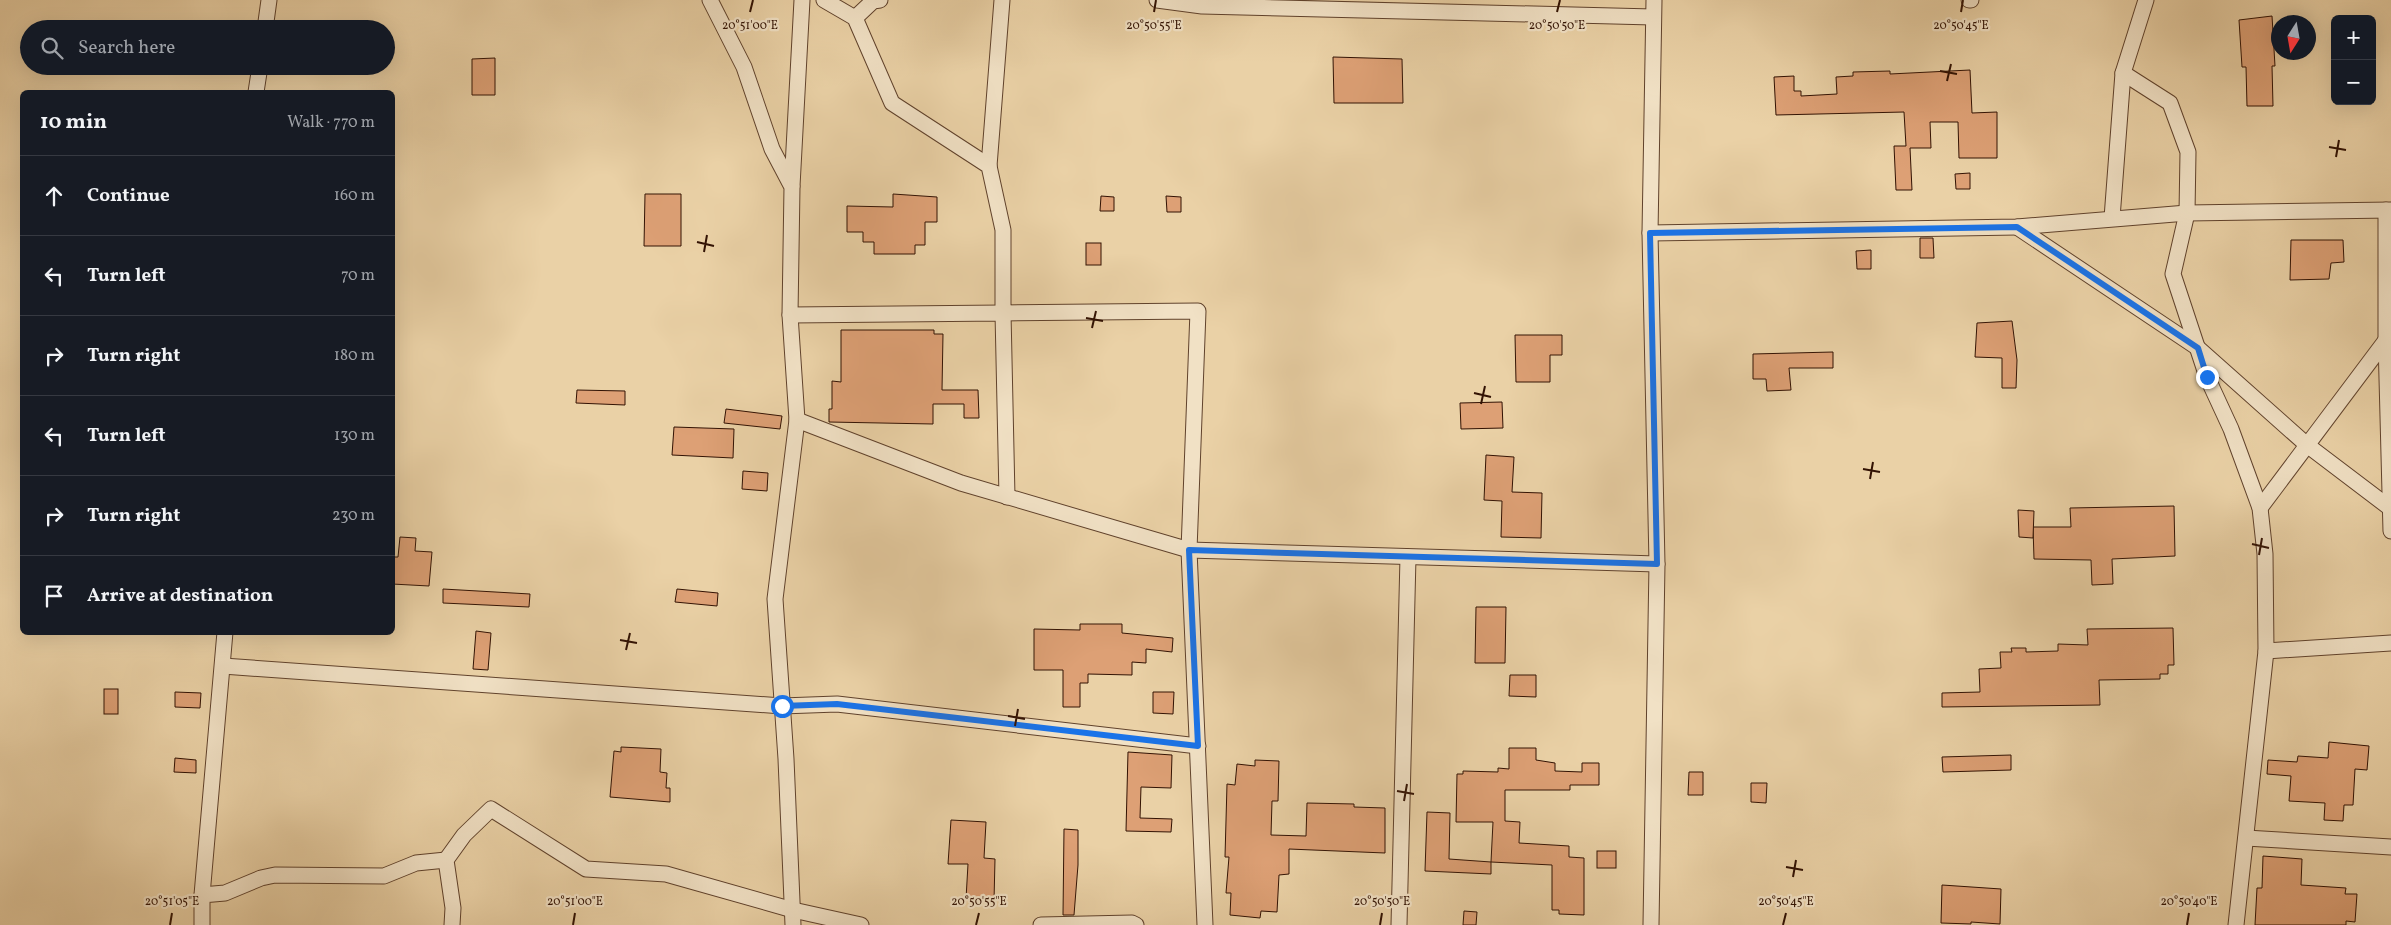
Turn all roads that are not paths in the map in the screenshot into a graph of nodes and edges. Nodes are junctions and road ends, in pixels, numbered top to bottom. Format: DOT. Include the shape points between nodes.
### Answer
graph roads {
  1 [pos="269,0"];
  2 [pos="710,0"];
  3 [pos="802,0"];
  4 [pos="824,0"];
  5 [pos="880,0"];
  6 [pos="1002,0"];
  7 [pos="1157,0"];
  8 [pos="1654,0"];
  9 [pos="2146,0"];
  10 [pos="1202,3"];
  11 [pos="1653,17"];
  12 [pos="855,18"];
  13 [pos="266,20"];
  14 [pos="2123,73"];
  15 [pos="259,75"];
  16 [pos="256,90"];
  17 [pos="989,166"];
  18 [pos="792,187"];
  19 [pos="2389,210"];
  20 [pos="2187,213"];
  21 [pos="2112,218"];
  22 [pos="2017,227"];
  23 [pos="1650,233"];
  24 [pos="1002,313"];
  25 [pos="790,315"];
  26 [pos="2386,340"];
  27 [pos="2198,348"];
  28 [pos="797,420"];
  29 [pos="2307,445"];
  30 [pos="1008,497"];
  31 [pos="2260,508"];
  32 [pos="2390,508"];
  33 [pos="2391,531"];
  34 [pos="1189,550"];
  35 [pos="1408,557"];
  36 [pos="1657,564"];
  37 [pos="225,635"];
  38 [pos="2391,643"];
  39 [pos="2266,650"];
  40 [pos="223,666"];
  41 [pos="782,706"];
  42 [pos="1198,746"];
  43 [pos="2246,838"];
  44 [pos="2391,847"];
  45 [pos="446,860"];
  46 [pos="202,895"];
  47 [pos="793,917"];
  48 [pos="202,925"];
  49 [pos="452,925"];
  50 [pos="861,925"];
  51 [pos="1041,925"];
  52 [pos="1136,925"];
  53 [pos="1205,925"];
  54 [pos="1399,925"];
  55 [pos="1651,925"];
  56 [pos="2236,925"];
  1 -- 13 [label="street"];
  2 -- 18 [label="street" via="744,67 772,149"];
  3 -- 18 [label="street"];
  4 -- 12 [label="street"];
  5 -- 12 [label="street"];
  6 -- 17 [label="street"];
  7 -- 10 [label="street"];
  8 -- 11 [label="street"];
  9 -- 14 [label="street"];
  10 -- 11 [label="street"];
  11 -- 23 [label="street"];
  12 -- 17 [label="street" via="892,103"];
  14 -- 20 [label="street" via="2170,103 2188,152"];
  14 -- 21 [label="street"];
  15 -- 16 [label="street"];
  17 -- 24 [label="street" via="1003,230"];
  18 -- 25 [label="street"];
  19 -- 20 [label="street"];
  19 -- 26 [label="street"];
  20 -- 21 [label="street"];
  20 -- 27 [label="street" via="2173,274"];
  21 -- 22 [label="street"];
  22 -- 23 [label="street"];
  22 -- 27 [label="street"];
  23 -- 36 [label="street"];
  24 -- 25 [label="street"];
  24 -- 30 [label="street"];
  24 -- 34 [label="street" via="1198,311"];
  25 -- 28 [label="street"];
  26 -- 29 [label="street"];
  26 -- 32 [label="street"];
  27 -- 29 [label="street"];
  27 -- 31 [label="street"];
  28 -- 30 [label="street" via="961,483"];
  28 -- 41 [label="street" via="775,600"];
  29 -- 31 [label="street"];
  29 -- 32 [label="street"];
  30 -- 34 [label="street"];
  31 -- 39 [label="street" via="2265,554"];
  32 -- 33 [label="street"];
  34 -- 35 [label="street"];
  34 -- 42 [label="street"];
  35 -- 36 [label="street"];
  35 -- 54 [label="street"];
  36 -- 55 [label="street"];
  37 -- 40 [label="street"];
  38 -- 39 [label="street"];
  39 -- 43 [label="street"];
  40 -- 41 [label="street"];
  40 -- 46 [label="street"];
  41 -- 42 [label="street" via="837,704"];
  41 -- 47 [label="street"];
  42 -- 53 [label="street"];
  43 -- 44 [label="street"];
  43 -- 56 [label="street"];
  45 -- 46 [label="street" via="416,863 384,876 275,875 226,893"];
  45 -- 47 [label="street" via="464,835 491,809 586,869 666,874"];
  45 -- 49 [label="street" via="453,908"];
  46 -- 48 [label="street"];
  47 -- 50 [label="street"];
  51 -- 52 [label="street"];
}
